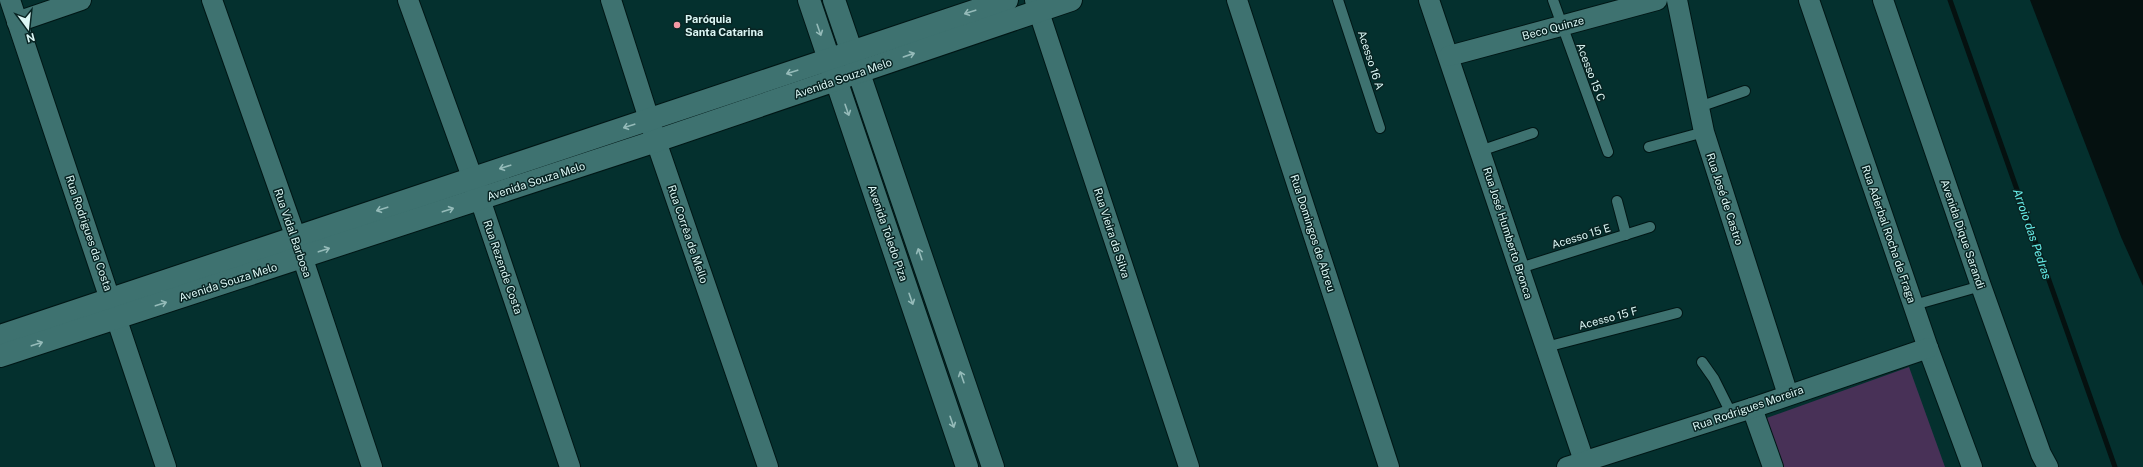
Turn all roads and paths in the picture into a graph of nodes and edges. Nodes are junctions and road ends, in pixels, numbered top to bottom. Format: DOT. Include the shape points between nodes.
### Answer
graph roads {
  1 [pos="10,0"];
  2 [pos="81,0"];
  3 [pos="212,0"];
  4 [pos="408,0"];
  5 [pos="611,0"];
  6 [pos="809,0"];
  7 [pos="834,0"];
  8 [pos="1007,0"];
  9 [pos="1071,0"];
  10 [pos="1237,0"];
  11 [pos="1338,0"];
  12 [pos="1429,0"];
  13 [pos="1553,0"];
  14 [pos="1657,0"];
  15 [pos="1677,0"];
  16 [pos="1809,0"];
  17 [pos="1883,0"];
  18 [pos="1037,5"];
  19 [pos="17,22"];
  20 [pos="1561,26"];
  21 [pos="851,52"];
  22 [pos="1449,56"];
  23 [pos="829,60"];
  24 [pos="859,72"];
  25 [pos="837,80"];
  26 [pos="1745,91"];
  27 [pos="1699,107"];
  28 [pos="650,119"];
  29 [pos="1380,128"];
  30 [pos="1704,132"];
  31 [pos="1533,133"];
  32 [pos="656,141"];
  33 [pos="1649,147"];
  34 [pos="1480,151"];
  35 [pos="1608,152"];
  36 [pos="472,178"];
  37 [pos="480,199"];
  38 [pos="1617,201"];
  39 [pos="1650,227"];
  40 [pos="1626,235"];
  41 [pos="299,248"];
  42 [pos="1520,268"];
  43 [pos="1981,286"];
  44 [pos="1914,305"];
  45 [pos="115,308"];
  46 [pos="1677,313"];
  47 [pos="0,336"];
  48 [pos="1546,347"];
  49 [pos="1928,348"];
  50 [pos="0,356"];
  51 [pos="1702,362"];
  52 [pos="1788,395"];
  53 [pos="1752,408"];
  54 [pos="1732,414"];
  55 [pos="1579,465"];
  56 [pos="166,467"];
  57 [pos="372,467"];
  58 [pos="570,467"];
  59 [pos="768,467"];
  60 [pos="967,467"];
  61 [pos="992,467"];
  62 [pos="1189,467"];
  63 [pos="1389,467"];
  64 [pos="1773,467"];
  65 [pos="1972,467"];
  66 [pos="2048,467"];
  1 -- 19 [label="street, Rua Rodrigues da Costa"];
  2 -- 19 [label="street"];
  3 -- 41 [label="street, Rua Vidal Barbosa"];
  4 -- 36 [label="street, Rua Rezende Costa"];
  5 -- 28 [label="street, Rua Corrêa de Mello"];
  6 -- 23 [label="street, Avenida Toledo Piza, one-way"];
  7 -- 21 [label="street"];
  8 -- 21 [label="street, Avenida Souza Melo, one-way"];
  9 -- 18 [label="street, Avenida Souza Melo"];
  10 -- 63 [label="street, Rua Domingos de Abreu"];
  11 -- 29 [label="lane, Acesso 16 A"];
  12 -- 22 [label="street, Rua José Humberto Bronca"];
  13 -- 20 [label="lane, Acesso 15 C"];
  14 -- 20 [label="street, Beco Quinze"];
  15 -- 27 [label="street, Rua José de Castro"];
  16 -- 44 [label="street, Rua Aderbal Rocha de Fraga"];
  17 -- 43 [label="street, Avenida Dique Sarandi"];
  24 -- 18 [label="street, Avenida Souza Melo, one-way"];
  18 -- 62 [label="street, Rua Vieira da Silva"];
  19 -- 45 [label="street, Rua Rodrigues da Costa"];
  20 -- 22 [label="street, Beco Quinze"];
  20 -- 35 [label="lane, Acesso 15 C"];
  21 -- 23 [label="street, Avenida Souza Melo"];
  21 -- 24 [label="street"];
  22 -- 34 [label="street, Rua José Humberto Bronca"];
  23 -- 25 [label="street, Avenida Toledo Piza"];
  23 -- 28 [label="street, Avenida Souza Melo, one-way"];
  24 -- 25 [label="street, Avenida Souza Melo"];
  61 -- 24 [label="street, one-way"];
  25 -- 32 [label="street, Avenida Souza Melo"];
  25 -- 60 [label="street, Avenida Toledo Piza, one-way"];
  26 -- 27 [label="lane"];
  27 -- 30 [label="street, Rua José de Castro"];
  28 -- 32 [label="street, Rua Corrêa de Mello"];
  28 -- 36 [label="street, Avenida Souza Melo, one-way"];
  30 -- 33 [label="lane"];
  30 -- 52 [label="street, Rua José de Castro"];
  31 -- 34 [label="lane"];
  32 -- 37 [label="street, Avenida Souza Melo"];
  32 -- 59 [label="street, Rua Corrêa de Mello"];
  34 -- 42 [label="street, Rua José Humberto Bronca"];
  36 -- 37 [label="street, Rua Rezende Costa"];
  36 -- 41 [label="street, Avenida Souza Melo, one-way"];
  41 -- 37 [label="street, Avenida Souza Melo, one-way"];
  37 -- 58 [label="street, Rua Rezende Costa"];
  38 -- 40 [label="lane"];
  39 -- 40 [label="lane, Acesso 15 E"];
  40 -- 42 [label="lane, Acesso 15 E"];
  41 -- 45 [label="street, Avenida Souza Melo"];
  41 -- 57 [label="street, Rua Vidal Barbosa"];
  42 -- 48 [label="street, Rua José Humberto Bronca"];
  43 -- 44 [label="lane"];
  43 -- 66 [label="street, Avenida Dique Sarandi" via="2041,454"];
  44 -- 49 [label="street, Rua Aderbal Rocha de Fraga"];
  45 -- 47 [label="street, Avenida Souza Melo"];
  50 -- 45 [label="street, Avenida Souza Melo, one-way"];
  45 -- 56 [label="street, Rua Rodrigues da Costa"];
  46 -- 48 [label="lane, Acesso 15 F"];
  48 -- 55 [label="street, Rua José Humberto Bronca"];
  49 -- 52 [label="street, Rua Rodrigues Moreira"];
  49 -- 65 [label="street, Rua Aderbal Rocha de Fraga"];
  51 -- 54 [label="lane"];
  52 -- 53 [label="street, Rua Rodrigues Moreira"];
  53 -- 54 [label="street, Rua Rodrigues Moreira"];
  53 -- 64 [label="street"];
  54 -- 55 [label="street, Rua Rodrigues Moreira"];
}
